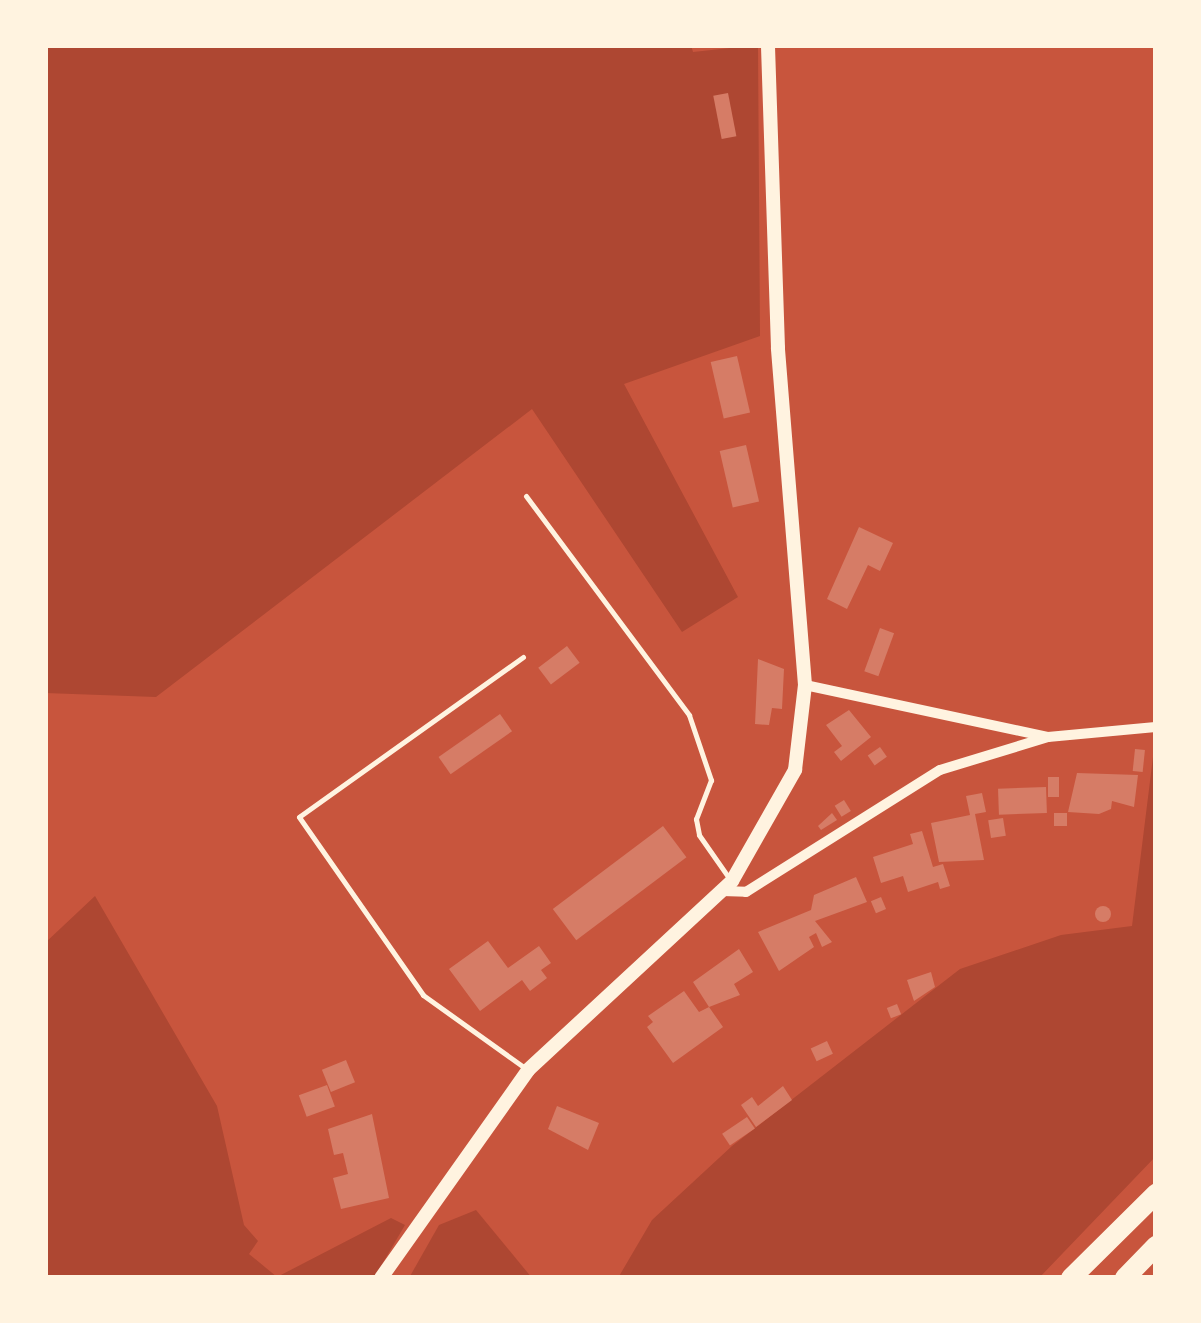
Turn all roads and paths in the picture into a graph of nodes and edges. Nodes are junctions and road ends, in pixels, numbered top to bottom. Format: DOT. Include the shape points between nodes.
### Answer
graph roads {
  1 [pos="768,45"];
  2 [pos="526,496"];
  3 [pos="523,657"];
  4 [pos="805,685"];
  5 [pos="1156,727"];
  6 [pos="1048,737"];
  7 [pos="727,886"];
  8 [pos="528,1070"];
  9 [pos="1156,1194"];
  10 [pos="1156,1246"];
  11 [pos="381,1278"];
  12 [pos="1071,1278"];
  13 [pos="1124,1278"];
  1 -- 4 [label="street" via="778,348"];
  2 -- 7 [label="lane" via="689,715 710,780 696,818 699,835"];
  3 -- 8 [label="lane" via="299,817 422,995"];
  4 -- 6 [label="street"];
  4 -- 7 [label="street" via="795,770"];
  5 -- 6 [label="street"];
  6 -- 7 [label="street" via="940,770 746,892"];
  7 -- 8 [label="street"];
  8 -- 11 [label="street"];
  9 -- 12 [label="highway"];
  10 -- 13 [label="highway"];
}
